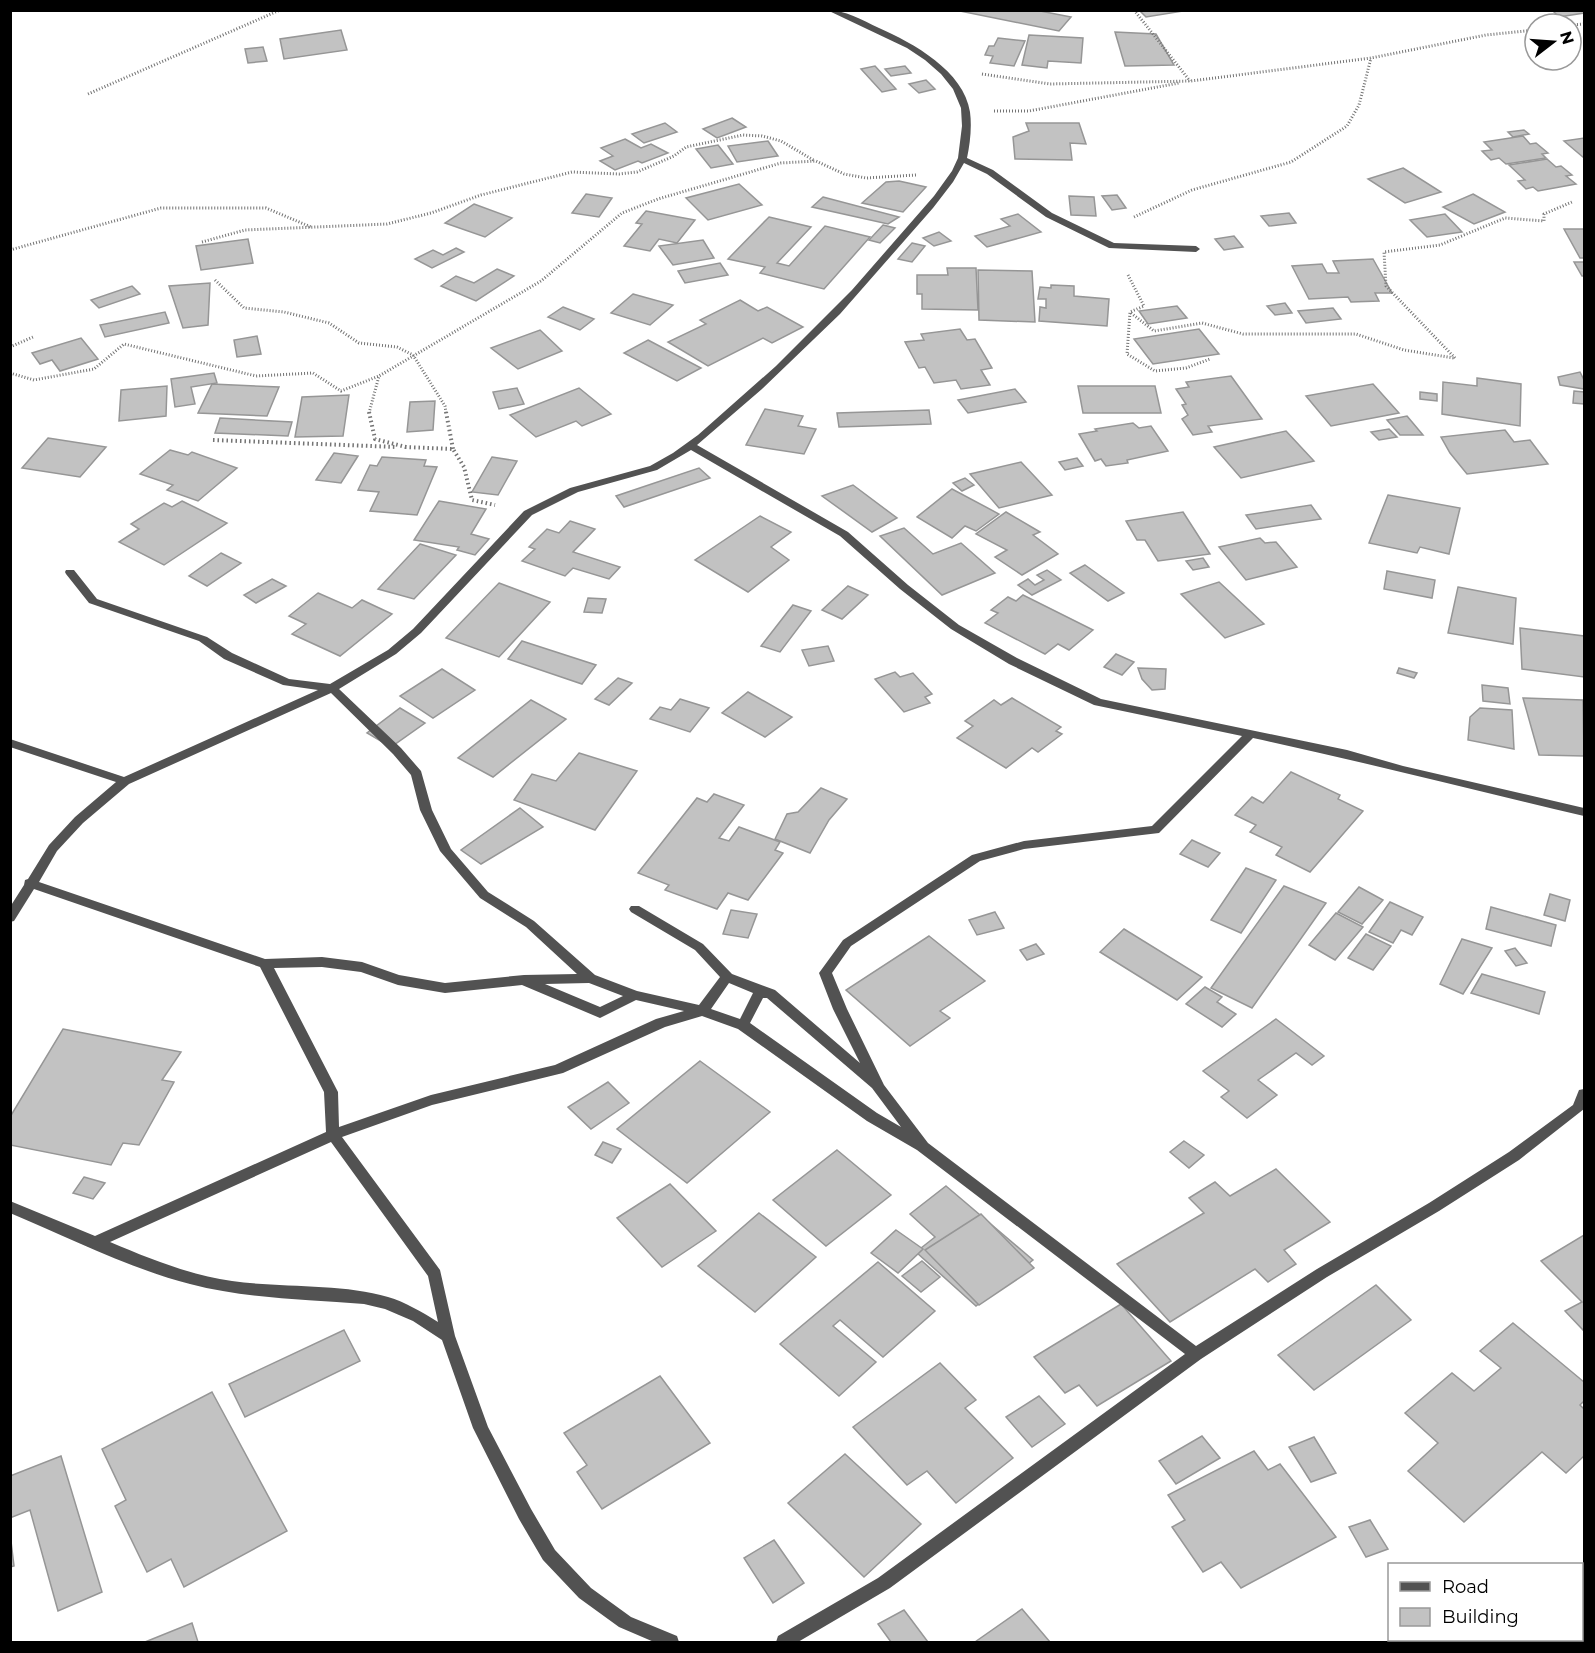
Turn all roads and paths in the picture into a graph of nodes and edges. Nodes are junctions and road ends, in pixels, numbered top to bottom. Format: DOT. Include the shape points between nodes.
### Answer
graph roads {
  1 [pos="280,10"];
  2 [pos="830,10"];
  3 [pos="1134,10"];
  4 [pos="1523,31"];
  5 [pos="938,68"];
  6 [pos="1191,81"];
  7 [pos="88,94"];
  8 [pos="967,111"];
  9 [pos="962,159"];
  10 [pos="816,161"];
  11 [pos="953,174"];
  12 [pos="1572,202"];
  13 [pos="314,228"];
  14 [pos="202,242"];
  15 [pos="1196,249"];
  16 [pos="10,250"];
  17 [pos="214,280"];
  18 [pos="1130,312"];
  19 [pos="33,337"];
  20 [pos="10,347"];
  21 [pos="413,355"];
  22 [pos="10,373"];
  23 [pos="380,376"];
  24 [pos="213,440"];
  25 [pos="692,446"];
  26 [pos="406,447"];
  27 [pos="453,449"];
  28 [pos="528,513"];
  29 [pos="70,572"];
  30 [pos="332,688"];
  31 [pos="1252,733"];
  32 [pos="10,743"];
  33 [pos="125,781"];
  34 [pos="1584,812"];
  35 [pos="29,883"];
  36 [pos="635,909"];
  37 [pos="10,918"];
  38 [pos="265,964"];
  39 [pos="727,977"];
  40 [pos="590,978"];
  41 [pos="524,980"];
  42 [pos="763,992"];
  43 [pos="635,995"];
  44 [pos="702,1011"];
  45 [pos="743,1025"];
  46 [pos="879,1088"];
  47 [pos="1582,1105"];
  48 [pos="333,1135"];
  49 [pos="922,1147"];
  50 [pos="10,1207"];
  51 [pos="96,1242"];
  52 [pos="447,1336"];
  53 [pos="1196,1354"];
  54 [pos="671,1642"];
  55 [pos="784,1642"];
  1 -- 7 [label="path"];
  2 -- 5 [label="street" via="915,49"];
  3 -- 6 [label="path"];
  4 -- 6 [label="path" via="1371,58"];
  5 -- 6 [label="path" via="1050,84"];
  5 -- 8 [label="street" via="960,94"];
  6 -- 8 [label="path" via="1029,111"];
  8 -- 9 [label="street"];
  9 -- 11 [label="street"];
  9 -- 15 [label="street" via="990,172 1049,215 1112,246"];
  10 -- 11 [label="path" via="844,174 866,178"];
  10 -- 13 [label="path" via="781,141 743,135 686,147 637,172 572,172 387,224"];
  10 -- 21 [label="path" via="781,163 736,175 622,213 541,281"];
  11 -- 25 [label="street" via="900,243 837,314"];
  12 -- 18 [label="path" via="1544,214 1544,221 1506,218 1440,245 1384,252 1386,286 1455,358 1404,350 1356,334 1243,334 1202,323 1154,331"];
  13 -- 14 [label="path" via="245,230"];
  13 -- 16 [label="path" via="266,208 161,208"];
  17 -- 21 [label="path" via="244,308 284,312 329,323 359,343 397,347"];
  19 -- 20 [label="path"];
  21 -- 23 [label="path"];
  21 -- 27 [label="path" via="445,406"];
  22 -- 23 [label="path" via="34,380 94,369 124,344 256,376 314,373 341,391"];
  23 -- 26 [label="path" via="369,411 375,439"];
  24 -- 26 [label="path"];
  25 -- 28 [label="street" via="660,465 622,479 579,488"];
  25 -- 31 [label="street" via="844,534 955,627 1013,661 1098,702"];
  26 -- 27 [label="path"];
  27 -- 28 [label="path" via="464,467 472,500"];
  28 -- 30 [label="street" via="417,631"];
  29 -- 30 [label="street" via="93,601 203,639 228,656 287,682"];
  30 -- 33 [label="street"];
  30 -- 40 [label="street" via="417,774 426,810 446,851 484,895 530,924"];
  31 -- 34 [label="street"];
  31 -- 46 [label="street" via="1155,830 1024,845 976,858 847,943 825,973"];
  32 -- 33 [label="street"];
  33 -- 35 [label="street" via="79,820"];
  35 -- 37 [label="street"];
  35 -- 38 [label="street"];
  36 -- 39 [label="street" via="699,947"];
  38 -- 41 [label="street" via="362,967 398,980 445,987"];
  38 -- 48 [label="street" via="332,1092"];
  39 -- 42 [label="street"];
  39 -- 44 [label="street"];
  40 -- 41 [label="street"];
  40 -- 43 [label="street"];
  41 -- 43 [label="street" via="600,1013"];
  42 -- 45 [label="street"];
  42 -- 46 [label="street" via="770,993"];
  43 -- 44 [label="street"];
  44 -- 45 [label="street"];
  44 -- 48 [label="street" via="661,1023 558,1069 431,1100"];
  45 -- 49 [label="street" via="872,1117"];
  46 -- 49 [label="street"];
  47 -- 53 [label="street" via="1514,1156"];
  48 -- 51 [label="street"];
  48 -- 52 [label="street" via="435,1274"];
  49 -- 53 [label="street"];
  50 -- 51 [label="street"];
  51 -- 52 [label="street" via="189,1278 232,1287 387,1303"];
  52 -- 54 [label="street" via="481,1428 549,1555 585,1593 625,1622"];
  53 -- 55 [label="street" via="884,1584"];
}
